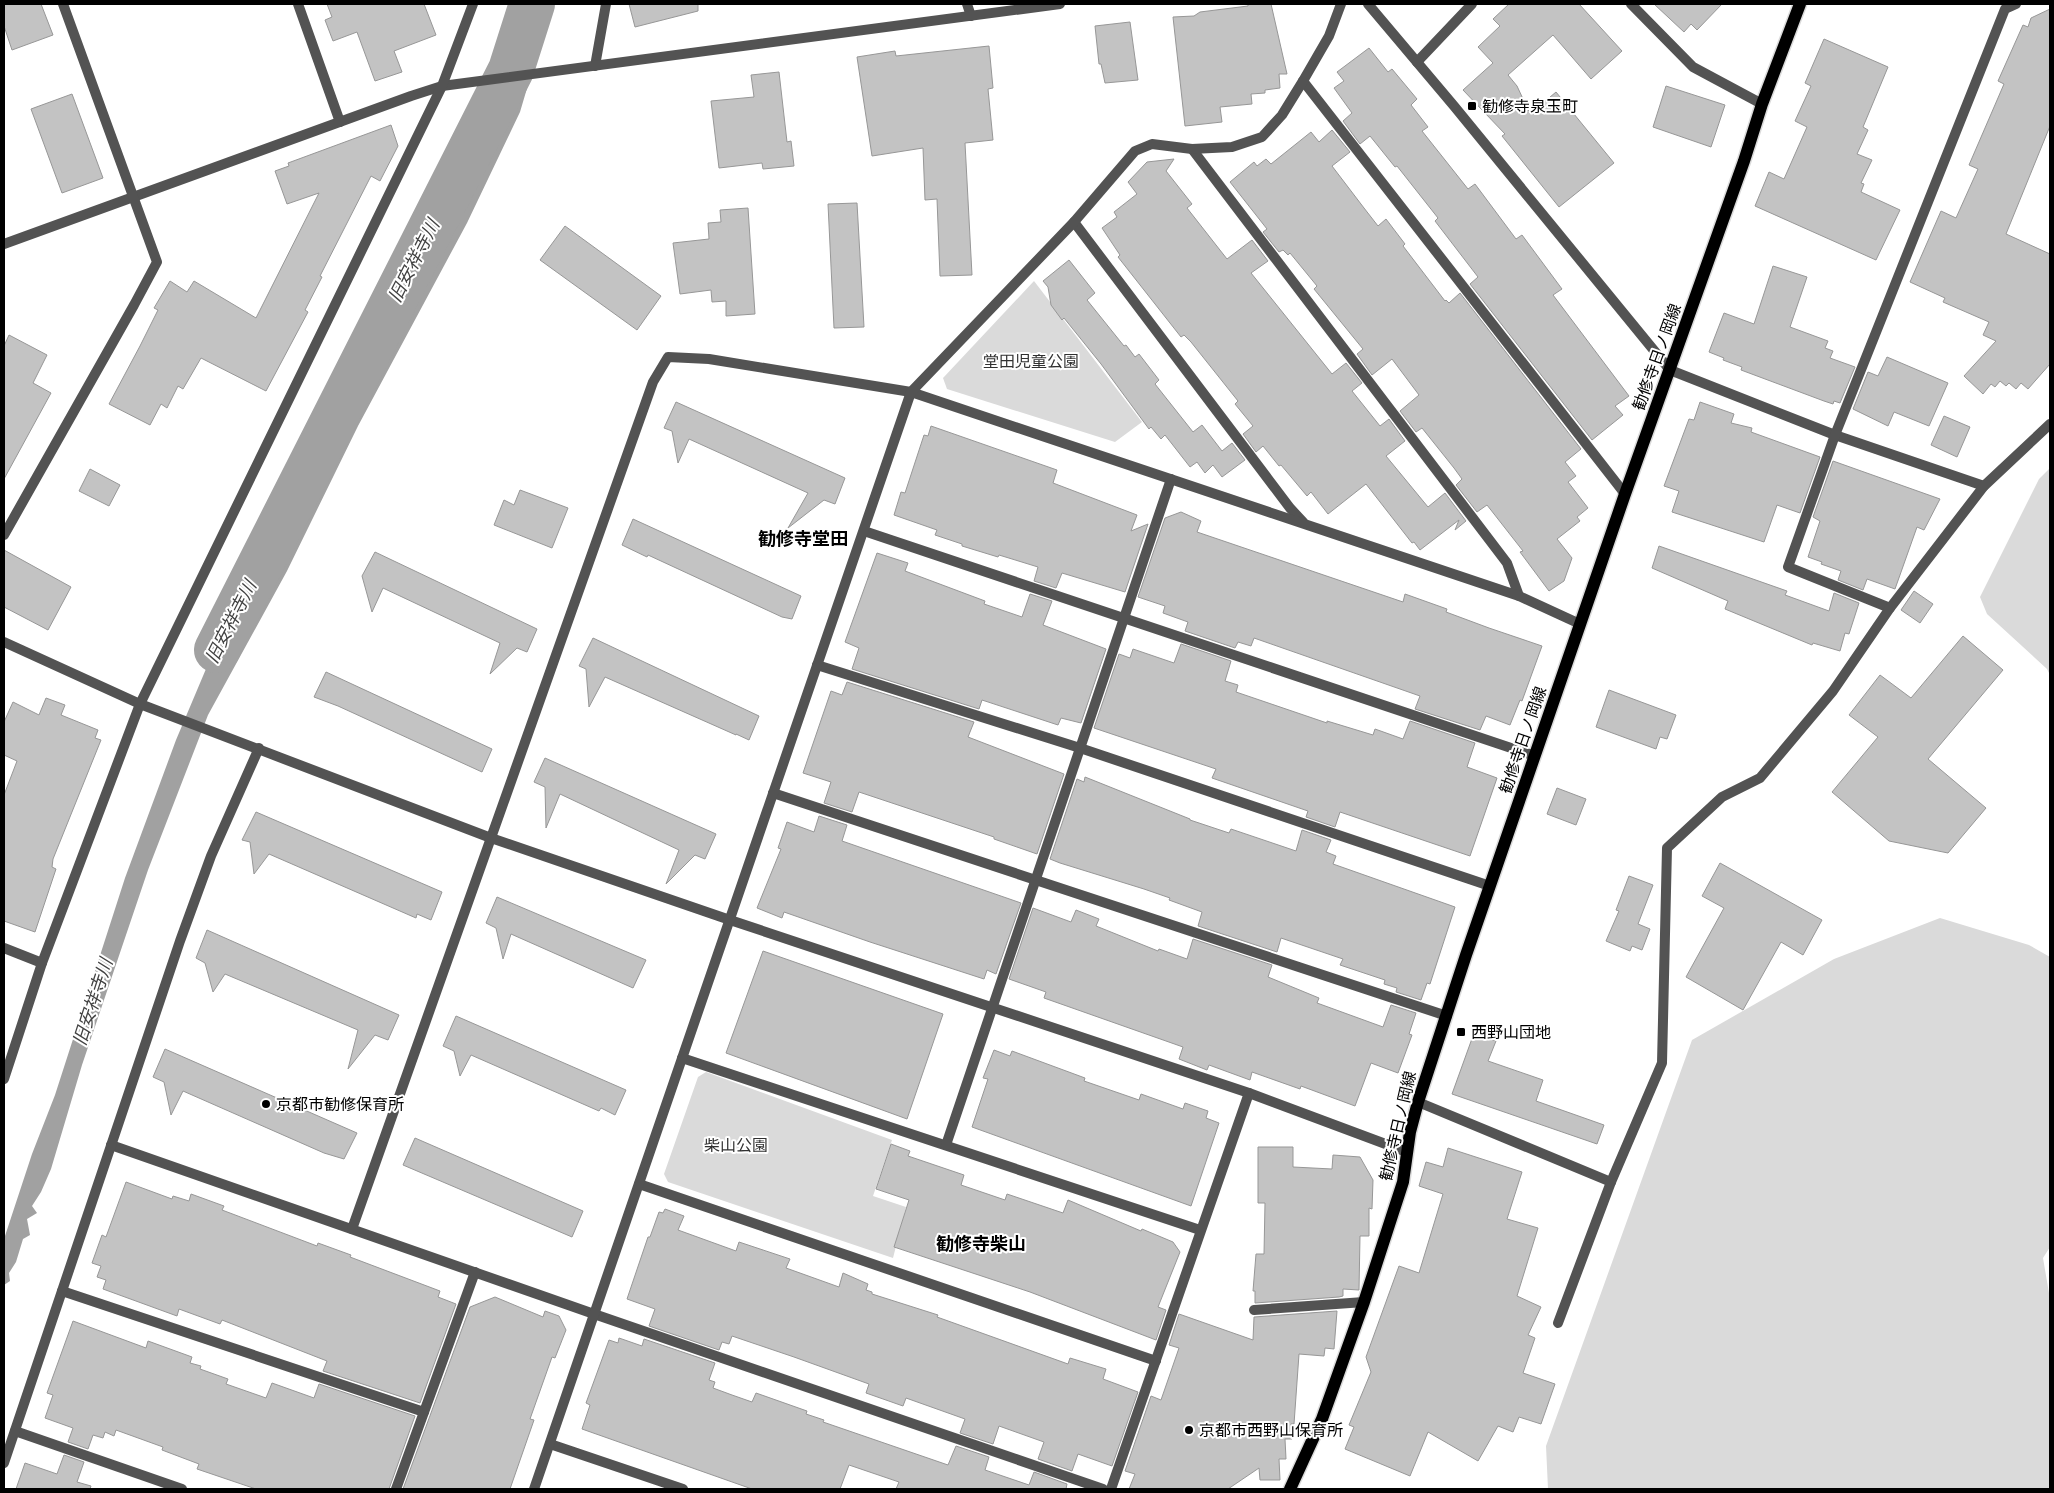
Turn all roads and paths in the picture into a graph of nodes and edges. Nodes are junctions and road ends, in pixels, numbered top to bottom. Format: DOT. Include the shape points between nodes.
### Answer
graph roads {
  1 [pos="63,4"];
  2 [pos="298,4"];
  3 [pos="474,4"];
  4 [pos="606,4"];
  5 [pos="967,4"];
  6 [pos="1060,4"];
  7 [pos="1341,4"];
  8 [pos="1368,4"];
  9 [pos="1472,4"];
  10 [pos="1631,4"];
  11 [pos="1800,4"];
  12 [pos="2016,4"];
  13 [pos="971,16"];
  14 [pos="1417,62"];
  15 [pos="595,66"];
  16 [pos="1303,81"];
  17 [pos="442,86"];
  18 [pos="1762,104"];
  19 [pos="340,122"];
  20 [pos="1192,149"];
  21 [pos="133,197"];
  22 [pos="1074,222"];
  23 [pos="4,244"];
  24 [pos="1670,370"];
  25 [pos="911,392"];
  26 [pos="2050,424"];
  27 [pos="1835,435"];
  28 [pos="1171,479"];
  29 [pos="1984,486"];
  30 [pos="1625,494"];
  31 [pos="1306,524"];
  32 [pos="864,531"];
  33 [pos="4,535"];
  34 [pos="1518,596"];
  35 [pos="1890,608"];
  36 [pos="1124,617"];
  37 [pos="1580,624"];
  38 [pos="4,642"];
  39 [pos="817,665"];
  40 [pos="140,704"];
  41 [pos="259,748"];
  42 [pos="1080,748"];
  43 [pos="1534,756"];
  44 [pos="774,793"];
  45 [pos="491,838"];
  46 [pos="1036,880"];
  47 [pos="1490,886"];
  48 [pos="730,920"];
  49 [pos="4,948"];
  50 [pos="42,963"];
  51 [pos="992,1009"];
  52 [pos="1447,1016"];
  53 [pos="682,1058"];
  54 [pos="4,1079"];
  55 [pos="1249,1093"];
  56 [pos="1418,1102"];
  57 [pos="111,1145"];
  58 [pos="946,1145"];
  59 [pos="1407,1152"];
  60 [pos="1610,1182"];
  61 [pos="639,1184"];
  62 [pos="352,1229"];
  63 [pos="1200,1230"];
  64 [pos="475,1272"];
  65 [pos="62,1291"];
  66 [pos="1364,1302"];
  67 [pos="1254,1310"];
  68 [pos="594,1314"];
  69 [pos="1558,1323"];
  70 [pos="1156,1361"];
  71 [pos="424,1412"];
  72 [pos="15,1431"];
  73 [pos="550,1444"];
  74 [pos="4,1463"];
  75 [pos="182,1489"];
  76 [pos="396,1489"];
  77 [pos="534,1489"];
  78 [pos="683,1489"];
  79 [pos="1103,1489"];
  80 [pos="1111,1489"];
  81 [pos="1290,1489"];
  1 -- 21 [label="street"];
  2 -- 19 [label="street"];
  3 -- 17 [label="street"];
  4 -- 15 [label="street"];
  5 -- 13 [label="street"];
  6 -- 13 [label="street"];
  7 -- 16 [label="street" via="1329,36"];
  8 -- 14 [label="street"];
  9 -- 14 [label="street"];
  10 -- 18 [label="street" via="1693,67"];
  11 -- 18 [label="main road, 勧修寺日ノ岡線"];
  12 -- 27 [label="street" via="2005,9"];
  13 -- 15 [label="street"];
  14 -- 24 [label="street"];
  15 -- 17 [label="street"];
  16 -- 20 [label="street" via="1282,115 1262,138 1232,147"];
  16 -- 30 [label="street"];
  17 -- 19 [label="street"];
  17 -- 40 [label="street"];
  18 -- 24 [label="main road, 勧修寺日ノ岡線"];
  19 -- 21 [label="street"];
  20 -- 22 [label="street" via="1152,144 1134,151"];
  20 -- 34 [label="street" via="1507,563"];
  21 -- 23 [label="street"];
  21 -- 33 [label="street" via="156,262"];
  22 -- 25 [label="street"];
  22 -- 31 [label="street" via="1290,508"];
  24 -- 27 [label="street"];
  24 -- 30 [label="main road, 勧修寺日ノ岡線"];
  25 -- 28 [label="street"];
  25 -- 32 [label="street"];
  25 -- 45 [label="street" via="709,359 668,357 653,382"];
  26 -- 29 [label="street"];
  27 -- 29 [label="street"];
  27 -- 35 [label="street" via="1788,567"];
  28 -- 31 [label="street"];
  28 -- 36 [label="street"];
  29 -- 35 [label="street"];
  30 -- 37 [label="main road, 勧修寺日ノ岡線"];
  31 -- 34 [label="street"];
  32 -- 36 [label="street"];
  32 -- 39 [label="street"];
  34 -- 37 [label="street"];
  35 -- 60 [label="street" via="1833,691 1760,778 1722,797 1667,848 1662,1063"];
  36 -- 42 [label="street"];
  36 -- 43 [label="street"];
  37 -- 43 [label="main road, 勧修寺日ノ岡線"];
  38 -- 40 [label="street"];
  39 -- 42 [label="street"];
  39 -- 44 [label="street"];
  40 -- 41 [label="street"];
  40 -- 50 [label="street"];
  41 -- 45 [label="street"];
  41 -- 57 [label="street" via="211,856"];
  42 -- 46 [label="street"];
  42 -- 47 [label="street"];
  43 -- 47 [label="main road, 勧修寺日ノ岡線"];
  44 -- 46 [label="street"];
  44 -- 48 [label="street"];
  45 -- 48 [label="street"];
  45 -- 62 [label="street"];
  46 -- 51 [label="street"];
  46 -- 52 [label="street"];
  47 -- 52 [label="main road, 勧修寺日ノ岡線"];
  48 -- 51 [label="street"];
  48 -- 53 [label="street"];
  49 -- 50 [label="street"];
  50 -- 54 [label="street"];
  51 -- 55 [label="street"];
  51 -- 58 [label="street"];
  52 -- 56 [label="main road, 勧修寺日ノ岡線"];
  53 -- 58 [label="street"];
  53 -- 61 [label="street"];
  55 -- 59 [label="street"];
  55 -- 63 [label="street"];
  56 -- 59 [label="main road, 勧修寺日ノ岡線"];
  56 -- 60 [label="street"];
  57 -- 62 [label="street"];
  57 -- 65 [label="street"];
  58 -- 63 [label="street"];
  59 -- 66 [label="main road, 勧修寺日ノ岡線" via="1403,1182"];
  60 -- 69 [label="street"];
  61 -- 68 [label="street"];
  61 -- 70 [label="street"];
  62 -- 64 [label="street"];
  63 -- 70 [label="street"];
  64 -- 68 [label="street"];
  64 -- 71 [label="street"];
  65 -- 71 [label="street"];
  65 -- 72 [label="street"];
  66 -- 67 [label="street"];
  66 -- 81 [label="main road, 勧修寺日ノ岡線" via="1322,1419"];
  68 -- 73 [label="street"];
  68 -- 79 [label="street"];
  70 -- 80 [label="street"];
  71 -- 76 [label="street"];
  72 -- 74 [label="street"];
  72 -- 75 [label="street"];
  73 -- 77 [label="street"];
  73 -- 78 [label="street"];
}
